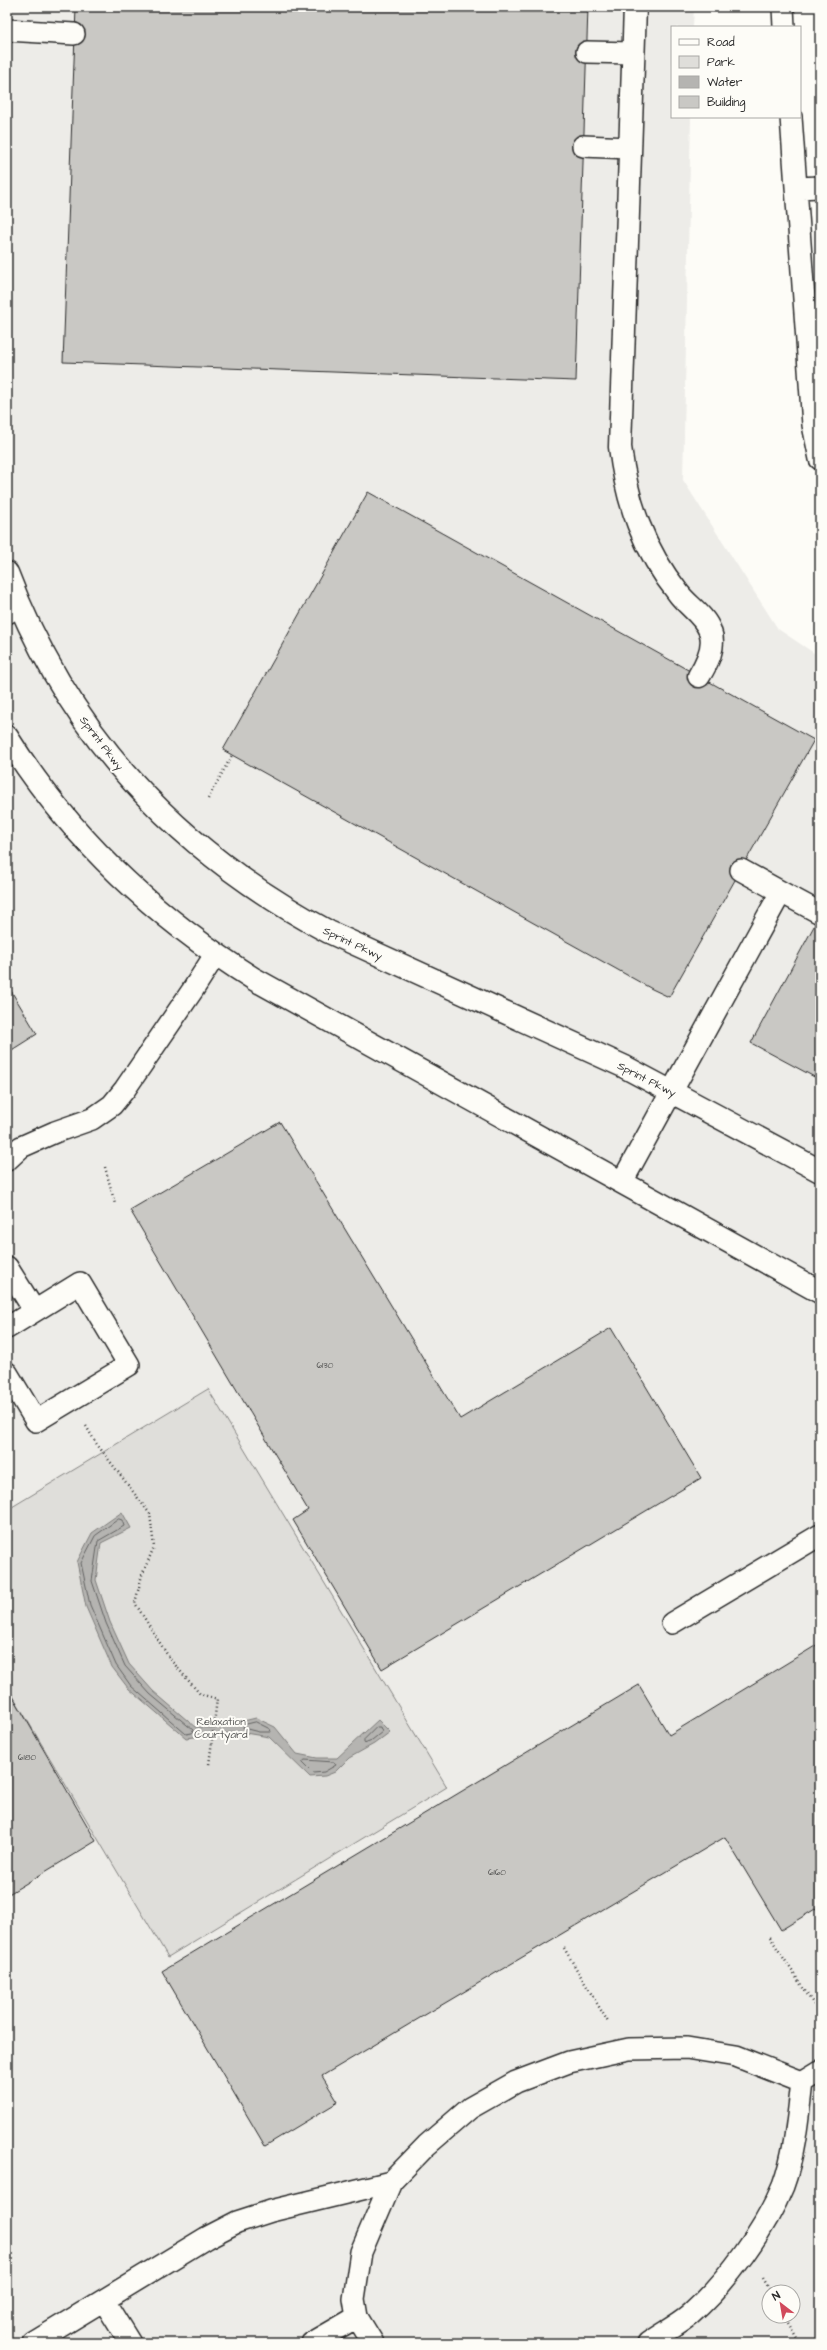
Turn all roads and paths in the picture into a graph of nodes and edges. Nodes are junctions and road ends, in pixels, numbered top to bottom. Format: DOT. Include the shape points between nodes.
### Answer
graph roads {
  1 [pos="635,7"];
  2 [pos="783,7"];
  3 [pos="784,26"];
  4 [pos="7,30"];
  5 [pos="74,34"];
  6 [pos="587,52"];
  7 [pos="633,54"];
  8 [pos="791,118"];
  9 [pos="583,146"];
  10 [pos="630,148"];
  11 [pos="820,187"];
  12 [pos="797,188"];
  13 [pos="820,459"];
  14 [pos="7,573"];
  15 [pos="13,609"];
  16 [pos="700,676"];
  17 [pos="7,737"];
  18 [pos="232,755"];
  19 [pos="208,799"];
  20 [pos="741,870"];
  21 [pos="781,892"];
  22 [pos="820,913"];
  23 [pos="215,955"];
  24 [pos="672,1091"];
  25 [pos="7,1160"];
  26 [pos="105,1167"];
  27 [pos="820,1171"];
  28 [pos="622,1182"];
  29 [pos="115,1204"];
  30 [pos="7,1267"];
  31 [pos="820,1292"];
  32 [pos="34,1310"];
  33 [pos="7,1328"];
  34 [pos="7,1373"];
  35 [pos="70,1400"];
  36 [pos="820,1535"];
  37 [pos="672,1623"];
  38 [pos="209,1765"];
  39 [pos="770,1937"];
  40 [pos="564,1948"];
  41 [pos="820,2014"];
  42 [pos="608,2022"];
  43 [pos="820,2071"];
  44 [pos="802,2082"];
  45 [pos="391,2182"];
  46 [pos="763,2277"];
  47 [pos="767,2284"];
  48 [pos="104,2301"];
  49 [pos="357,2317"];
  50 [pos="790,2324"];
  51 [pos="33,2343"];
  52 [pos="130,2343"];
  53 [pos="312,2343"];
  54 [pos="372,2343"];
  55 [pos="648,2343"];
  56 [pos="801,2343"];
  1 -- 7 [label="street"];
  2 -- 3 [label="lane"];
  4 -- 5 [label="lane"];
  6 -- 7 [label="lane"];
  7 -- 10 [label="street"];
  8 -- 12 [label="lane"];
  9 -- 10 [label="lane"];
  10 -- 16 [label="street" via="620,447 625,483 635,518 653,557 679,595 705,621 711,631 713,645"];
  11 -- 12 [label="lane"];
  12 -- 13 [label="lane" via="813,425"];
  14 -- 15 [label="street, Sprint Pkwy"];
  15 -- 24 [label="street, Sprint Pkwy" via="89,727 127,776 167,818 252,887 329,932 623,1066"];
  17 -- 23 [label="street" via="26,767 88,844 164,915"];
  18 -- 19 [label="path"];
  20 -- 21 [label="lane"];
  21 -- 22 [label="lane"];
  21 -- 24 [label="lane"];
  23 -- 25 [label="lane" via="188,998 112,1105 92,1119 21,1147"];
  23 -- 28 [label="street"];
  24 -- 27 [label="street, Sprint Pkwy"];
  24 -- 28 [label="lane"];
  26 -- 29 [label="path"];
  28 -- 31 [label="street"];
  30 -- 32 [label="lane"];
  32 -- 33 [label="lane"];
  32 -- 35 [label="lane" via="80,1283 129,1365"];
  34 -- 35 [label="lane" via="36,1421"];
  35 -- 38 [label="path" via="96,1443 150,1514 154,1548 142,1575 135,1603 170,1659 200,1694 217,1699"];
  36 -- 37 [label="lane"];
  39 -- 41 [label="path"];
  40 -- 42 [label="path"];
  43 -- 44 [label="lane"];
  44 -- 45 [label="lane" via="736,2056 686,2048 629,2049 569,2062 516,2082 470,2108 427,2145"];
  44 -- 55 [label="lane" via="797,2130 783,2185 762,2230 730,2272 691,2314"];
  45 -- 48 [label="lane" via="271,2211 238,2222 206,2238"];
  45 -- 49 [label="lane" via="361,2252 354,2299"];
  46 -- 47 [label="path"];
  48 -- 51 [label="lane"];
  48 -- 52 [label="lane"];
  49 -- 53 [label="lane"];
  49 -- 54 [label="lane"];
  50 -- 56 [label="path"];
}
